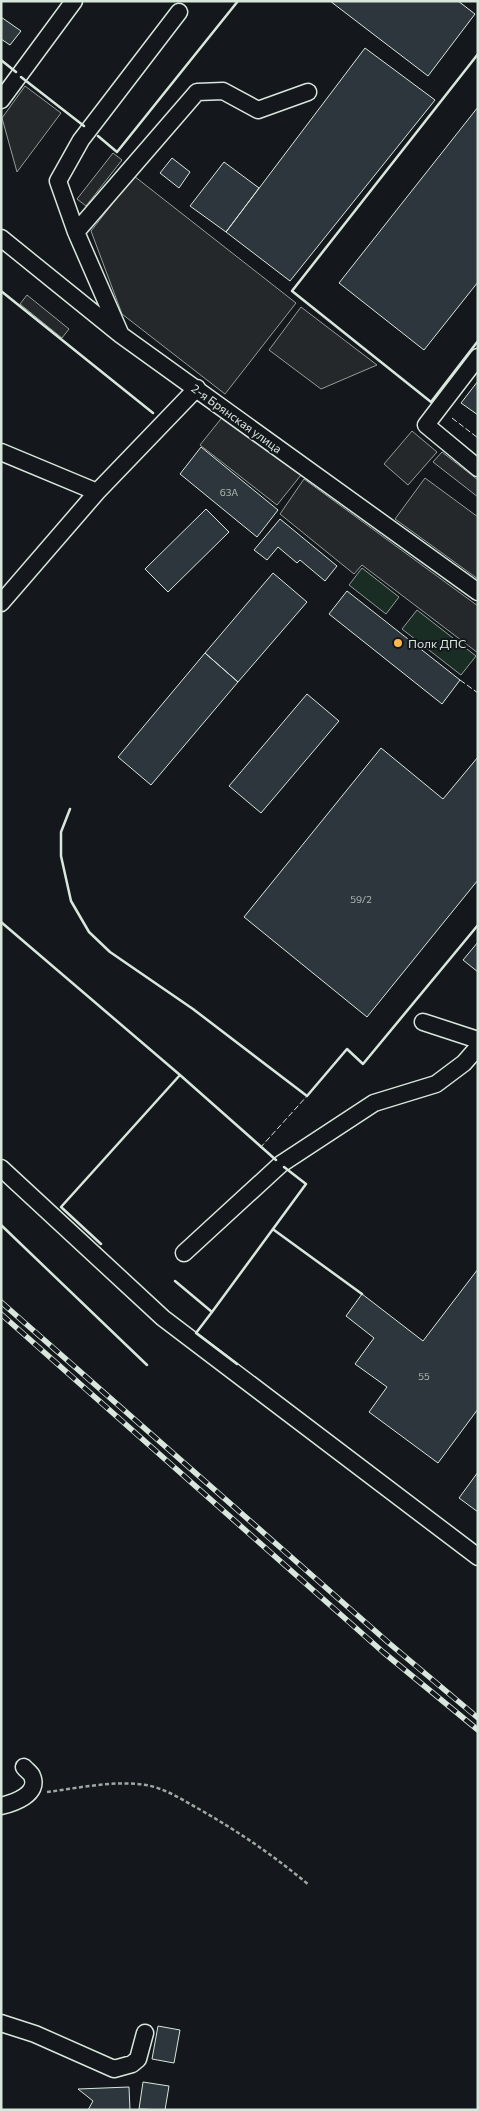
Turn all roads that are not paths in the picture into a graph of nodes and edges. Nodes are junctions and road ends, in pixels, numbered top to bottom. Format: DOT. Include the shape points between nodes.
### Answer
graph roads {
  1 [pos="74,1"];
  2 [pos="179,12"];
  3 [pos="308,92"];
  4 [pos="1,100"];
  5 [pos="76,232"];
  6 [pos="1,238"];
  7 [pos="121,336"];
  8 [pos="478,357"];
  9 [pos="197,388"];
  10 [pos="1,452"];
  11 [pos="478,468"];
  12 [pos="98,492"];
  13 [pos="478,592"];
  14 [pos="1,603"];
  15 [pos="423,1022"];
  16 [pos="478,1040"];
  17 [pos="478,1047"];
  18 [pos="1,1168"];
  19 [pos="184,1253"];
  20 [pos="478,1557"];
  21 [pos="24,1767"];
  22 [pos="1,1806"];
  23 [pos="1,2023"];
  24 [pos="145,2033"];
  1 -- 4 [label="street"];
  2 -- 5 [label="street" via="81,140 58,181"];
  3 -- 5 [label="street" via="258,110 223,91 196,92"];
  5 -- 7 [label="street"];
  6 -- 7 [label="street, 2-я Брянская улица"];
  7 -- 9 [label="street, 2-я Брянская улица"];
  8 -- 11 [label="street" via="426,425"];
  9 -- 12 [label="street"];
  9 -- 13 [label="street, 2-я Брянская улица"];
  10 -- 12 [label="street"];
  12 -- 14 [label="street"];
  15 -- 16 [label="street"];
  17 -- 19 [label="street" via="464,1063 436,1084 374,1103 281,1164"];
  18 -- 20 [label="street" via="163,1318"];
  21 -- 22 [label="street" via="32,1776 33,1786 28,1794"];
  23 -- 24 [label="street" via="35,2034 114,2069 138,2059"];
}
